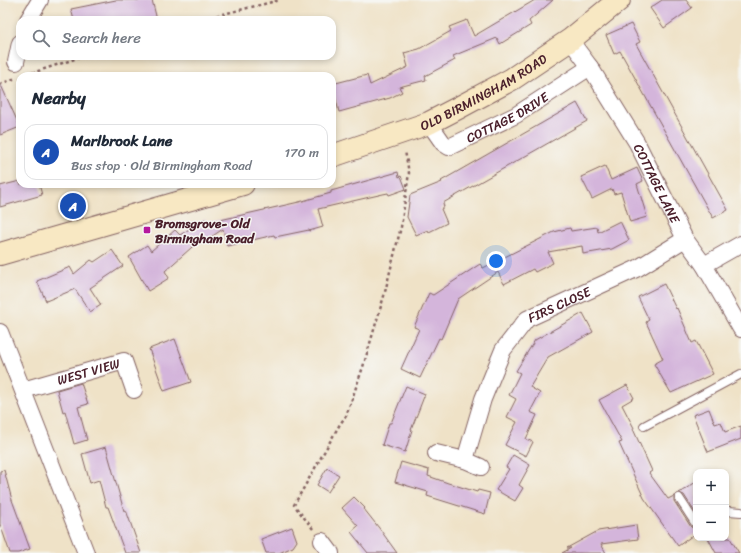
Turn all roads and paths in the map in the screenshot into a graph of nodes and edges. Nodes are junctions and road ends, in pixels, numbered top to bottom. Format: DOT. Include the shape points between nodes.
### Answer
graph roads {
  1 [pos="40,0"];
  2 [pos="280,0"];
  3 [pos="619,0"];
  4 [pos="30,16"];
  5 [pos="215,16"];
  6 [pos="570,40"];
  7 [pos="72,60"];
  8 [pos="590,67"];
  9 [pos="35,72"];
  10 [pos="16,78"];
  11 [pos="0,84"];
  12 [pos="429,123"];
  13 [pos="402,132"];
  14 [pos="336,155"];
  15 [pos="229,188"];
  16 [pos="685,239"];
  17 [pos="741,244"];
  18 [pos="0,254"];
  19 [pos="704,265"];
  20 [pos="741,329"];
  21 [pos="0,332"];
  22 [pos="741,374"];
  23 [pos="23,390"];
  24 [pos="134,390"];
  25 [pos="644,426"];
  26 [pos="436,454"];
  27 [pos="465,460"];
  28 [pos="481,466"];
  29 [pos="679,498"];
  30 [pos="729,512"];
  31 [pos="741,512"];
  32 [pos="693,519"];
  33 [pos="326,547"];
  34 [pos="86,553"];
  1 -- 4 [label="street"];
  2 -- 5 [label="path"];
  3 -- 6 [label="main road, OLD BIRMINGHAM ROAD"];
  6 -- 8 [label="street, COTTAGE LANE"];
  6 -- 12 [label="main road, OLD BIRMINGHAM ROAD" via="512,79"];
  7 -- 9 [label="path"];
  8 -- 12 [label="street, COTTAGE DRIVE" via="516,115 449,147 443,143"];
  8 -- 16 [label="street, COTTAGE LANE" via="637,144"];
  10 -- 11 [label="path"];
  12 -- 13 [label="main road, OLD BIRMINGHAM ROAD"];
  13 -- 14 [label="main road, OLD BIRMINGHAM ROAD"];
  13 -- 33 [label="path" via="409,173 401,226 384,296 346,416 294,505"];
  15 -- 18 [label="main road"];
  16 -- 19 [label="street, COTTAGE LANE"];
  16 -- 27 [label="street, FIRS CLOSE" via="638,268 527,319 503,350 483,399"];
  17 -- 19 [label="street"];
  19 -- 20 [label="street, COTTAGE LANE"];
  21 -- 23 [label="street"];
  22 -- 25 [label="lane"];
  23 -- 24 [label="street, WEST VIEW" via="124,361"];
  23 -- 34 [label="street"];
  26 -- 27 [label="street"];
  27 -- 28 [label="street"];
  29 -- 32 [label="lane"];
  30 -- 31 [label="lane"];
}
